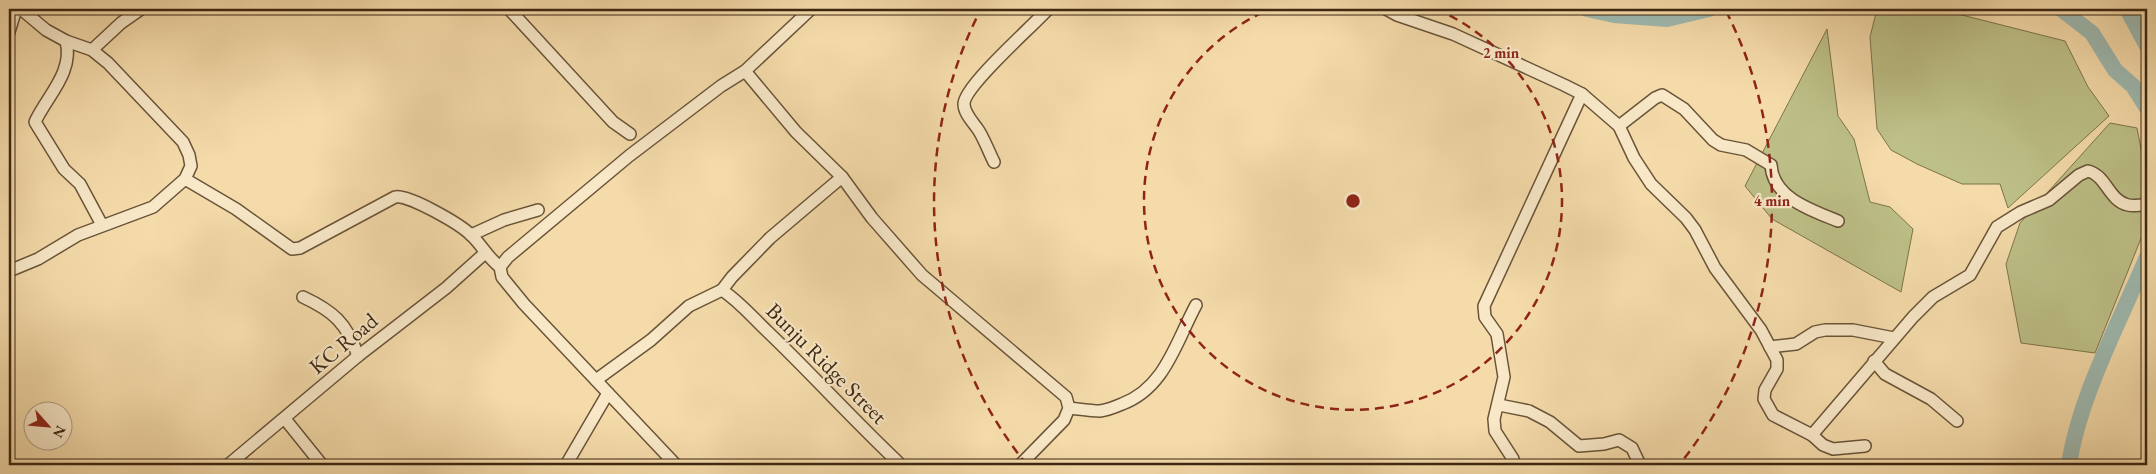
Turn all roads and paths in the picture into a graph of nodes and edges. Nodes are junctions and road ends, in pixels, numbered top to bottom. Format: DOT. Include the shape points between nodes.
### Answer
graph roads {
  1 [pos="16,9"];
  2 [pos="21,9"];
  3 [pos="141,9"];
  4 [pos="509,9"];
  5 [pos="811,9"];
  6 [pos="1048,9"];
  7 [pos="1386,9"];
  8 [pos="9,32"];
  9 [pos="66,41"];
  10 [pos="92,50"];
  11 [pos="744,71"];
  12 [pos="1582,94"];
  13 [pos="1619,126"];
  14 [pos="630,134"];
  15 [pos="994,162"];
  16 [pos="842,177"];
  17 [pos="185,179"];
  18 [pos="2144,205"];
  19 [pos="538,210"];
  20 [pos="1838,221"];
  21 [pos="102,225"];
  22 [pos="471,235"];
  23 [pos="484,254"];
  24 [pos="500,267"];
  25 [pos="9,271"];
  26 [pos="722,290"];
  27 [pos="303,297"];
  28 [pos="1196,305"];
  29 [pos="1894,338"];
  30 [pos="1770,347"];
  31 [pos="358,356"];
  32 [pos="1874,362"];
  33 [pos="596,380"];
  34 [pos="608,393"];
  35 [pos="1499,405"];
  36 [pos="1069,408"];
  37 [pos="285,419"];
  38 [pos="1957,421"];
  39 [pos="1812,435"];
  40 [pos="1865,446"];
  41 [pos="228,465"];
  42 [pos="322,465"];
  43 [pos="566,465"];
  44 [pos="676,465"];
  45 [pos="901,465"];
  46 [pos="1020,465"];
  47 [pos="1513,465"];
  48 [pos="1640,465"];
  1 -- 8 [label="street"];
  2 -- 9 [label="street" via="46,30"];
  3 -- 10 [label="street"];
  4 -- 14 [label="street" via="613,122"];
  5 -- 11 [label="street"];
  6 -- 15 [label="street" via="988,68 965,98 966,113 980,131"];
  7 -- 12 [label="street" via="1453,34"];
  9 -- 10 [label="street"];
  9 -- 21 [label="street" via="66,65 35,122 64,169 80,184"];
  10 -- 17 [label="street" via="183,142 191,166"];
  11 -- 16 [label="street" via="796,132"];
  11 -- 24 [label="street" via="629,156"];
  12 -- 13 [label="street"];
  12 -- 35 [label="street" via="1484,306 1485,316 1497,334 1504,377"];
  13 -- 20 [label="street" via="1662,95 1684,110 1721,145 1746,150 1770,165 1774,181 1793,200"];
  13 -- 30 [label="street" via="1651,184 1695,230 1715,268"];
  16 -- 26 [label="street" via="770,238"];
  16 -- 36 [label="street" via="872,218 922,275 1066,398"];
  17 -- 21 [label="street" via="153,207"];
  17 -- 22 [label="street" via="236,209 292,249 300,248 401,196"];
  18 -- 29 [label="street" via="2126,205 2117,200 2094,173 2079,174 2049,200 1997,227 1970,275 1933,297"];
  19 -- 22 [label="street" via="504,220"];
  21 -- 25 [label="street" via="78,234 38,259"];
  22 -- 23 [label="street"];
  23 -- 24 [label="street"];
  23 -- 31 [label="street, KC Road" via="446,288"];
  24 -- 33 [label="street" via="502,277 524,304"];
  26 -- 33 [label="street" via="689,306 651,340"];
  26 -- 45 [label="street, Bunju Ridge Street" via="740,303 800,361"];
  27 -- 31 [label="street" via="338,319 348,330"];
  28 -- 36 [label="street" via="1163,372 1139,396 1101,411"];
  29 -- 30 [label="street" via="1853,330 1825,330 1815,332 1796,344"];
  29 -- 32 [label="street"];
  30 -- 39 [label="street" via="1777,360 1777,369 1766,390 1764,399 1767,406 1773,415"];
  31 -- 37 [label="street, KC Road"];
  32 -- 38 [label="street" via="1885,374 1931,399"];
  32 -- 39 [label="street"];
  33 -- 34 [label="street"];
  34 -- 43 [label="street"];
  34 -- 44 [label="street"];
  35 -- 47 [label="street" via="1494,419 1495,431 1513,459"];
  35 -- 48 [label="street" via="1529,411 1550,422 1579,446 1619,440 1632,448"];
  36 -- 46 [label="street" via="1064,420"];
  37 -- 41 [label="street, KC Road"];
  37 -- 42 [label="street"];
  39 -- 40 [label="street" via="1833,449"];
}
